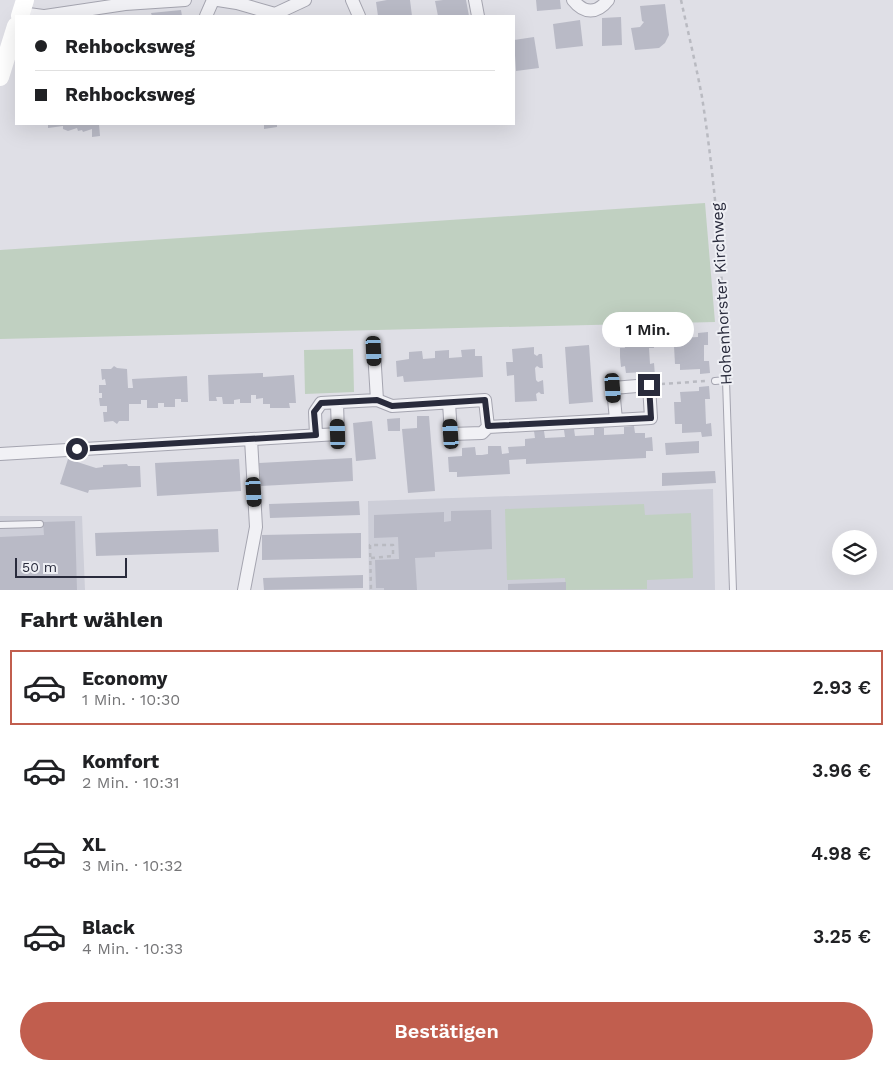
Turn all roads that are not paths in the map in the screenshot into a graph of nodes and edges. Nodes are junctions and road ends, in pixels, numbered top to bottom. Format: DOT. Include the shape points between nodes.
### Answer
graph roads {
  1 [pos="185,0"];
  2 [pos="213,0"];
  3 [pos="218,0"];
  4 [pos="305,0"];
  5 [pos="352,0"];
  6 [pos="475,0"];
  7 [pos="573,0"];
  8 [pos="608,0"];
  9 [pos="88,13"];
  10 [pos="59,15"];
  11 [pos="206,15"];
  12 [pos="275,15"];
  13 [pos="359,15"];
  14 [pos="478,15"];
  15 [pos="15,32"];
  16 [pos="0,77"];
  17 [pos="374,351"];
  18 [pos="715,381"];
  19 [pos="377,400"];
  20 [pos="337,403"];
  21 [pos="449,403"];
  22 [pos="616,420"];
  23 [pos="488,426"];
  24 [pos="316,435"];
  25 [pos="251,439"];
  26 [pos="0,454"];
  27 [pos="40,524"];
  28 [pos="0,525"];
  29 [pos="244,590"];
  30 [pos="733,590"];
  1 -- 9 [label="street" via="125,4"];
  2 -- 11 [label="street"];
  3 -- 12 [label="street"];
  4 -- 12 [label="street"];
  5 -- 13 [label="street"];
  6 -- 14 [label="street"];
  7 -- 8 [label="street" via="581,8 591,11 602,8"];
  9 -- 10 [label="street"];
  15 -- 16 [label="main road"];
  17 -- 19 [label="street"];
  18 -- 30 [label="lane, Hohenhorster Kirchweg" via="726,380"];
  19 -- 20 [label="street"];
  19 -- 21 [label="street" via="392,406"];
  20 -- 24 [label="street" via="321,403 314,412"];
  20 -- 24 [label="street" via="338,434"];
  21 -- 23 [label="street" via="485,400"];
  21 -- 23 [label="street" via="451,434 482,432"];
  22 -- 22 [label="street" via="651,418 649,385 613,388"];
  22 -- 23 [label="street"];
  24 -- 25 [label="street"];
  25 -- 26 [label="street"];
  25 -- 29 [label="street" via="256,527"];
  27 -- 28 [label="lane"];
}
